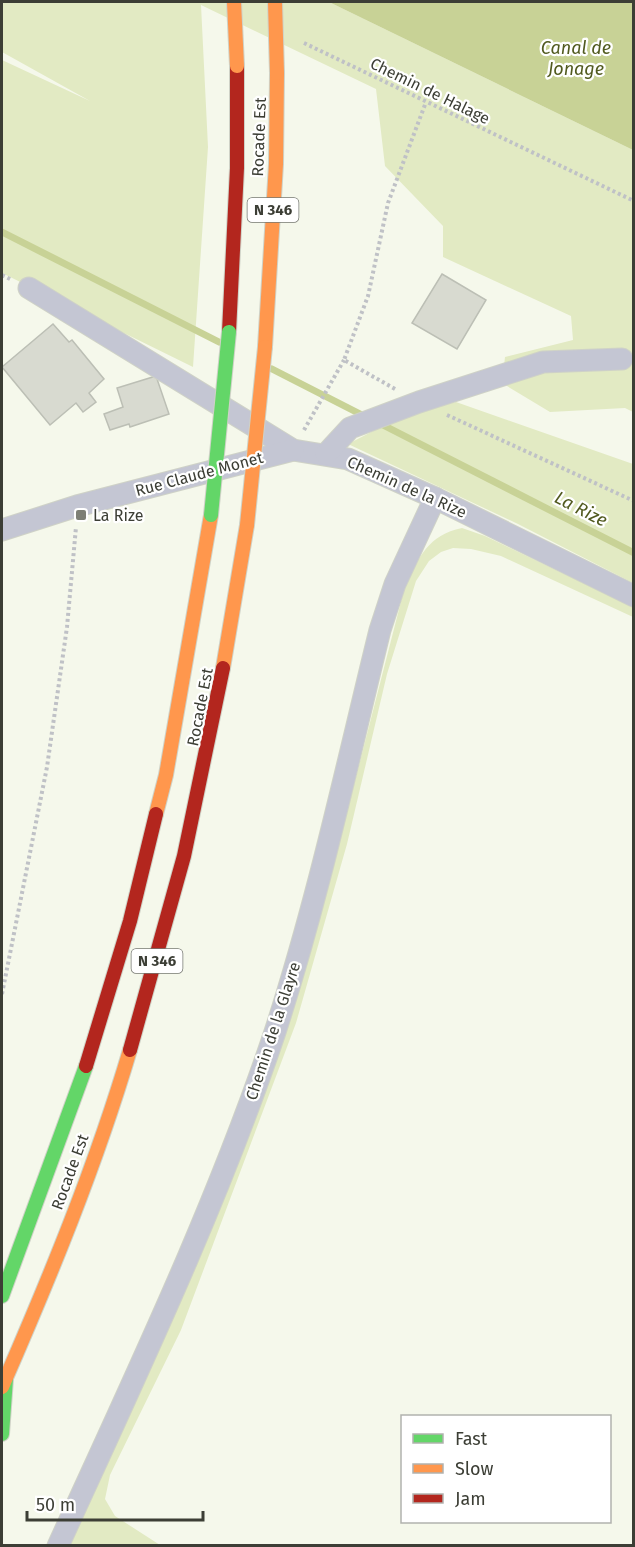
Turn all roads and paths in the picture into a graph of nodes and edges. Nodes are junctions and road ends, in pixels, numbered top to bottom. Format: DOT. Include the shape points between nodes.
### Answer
graph roads {
  1 [pos="234,2"];
  2 [pos="274,2"];
  3 [pos="301,42"];
  4 [pos="426,102"];
  5 [pos="633,201"];
  6 [pos="29,288"];
  7 [pos="622,359"];
  8 [pos="344,360"];
  9 [pos="419,402"];
  10 [pos="293,450"];
  11 [pos="326,454"];
  12 [pos="435,498"];
  13 [pos="633,501"];
  14 [pos="77,506"];
  15 [pos="2,530"];
  16 [pos="633,596"];
  17 [pos="2,994"];
  18 [pos="2,1296"];
  19 [pos="4,1383"];
  20 [pos="2,1434"];
  21 [pos="58,1545"];
  1 -- 18 [label="highway, Rocade Est / N 346, bridge" via="237,168 228,332 211,515 166,775 130,921 84,1074"];
  2 -- 19 [label="highway, Rocade Est / N 346, bridge" via="276,164 265,347 235,610 202,784 160,950 120,1084 52,1270"];
  3 -- 4 [label="path, Chemin de Halage"];
  4 -- 5 [label="path, Chemin de Halage"];
  4 -- 8 [label="path" via="388,203 368,296"];
  6 -- 10 [label="street, Chemin de la Rize"];
  7 -- 9 [label="street" via="543,363"];
  8 -- 9 [label="path"];
  8 -- 10 [label="path"];
  9 -- 11 [label="street" via="350,428"];
  9 -- 13 [label="path"];
  10 -- 11 [label="street, Chemin de la Rize"];
  10 -- 14 [label="street, Rue Claude Monet"];
  11 -- 12 [label="street, Chemin de la Rize" via="348,459"];
  12 -- 16 [label="street, Chemin de la Rize"];
  12 -- 21 [label="street, Chemin de la Glayre" via="395,584 380,630 311,913 250,1103 158,1328"];
  14 -- 15 [label="street, Rue Claude Monet"];
  14 -- 17 [label="path" via="67,627 47,767"];
  19 -- 20 [label="highway, Rocade Est"];
}
